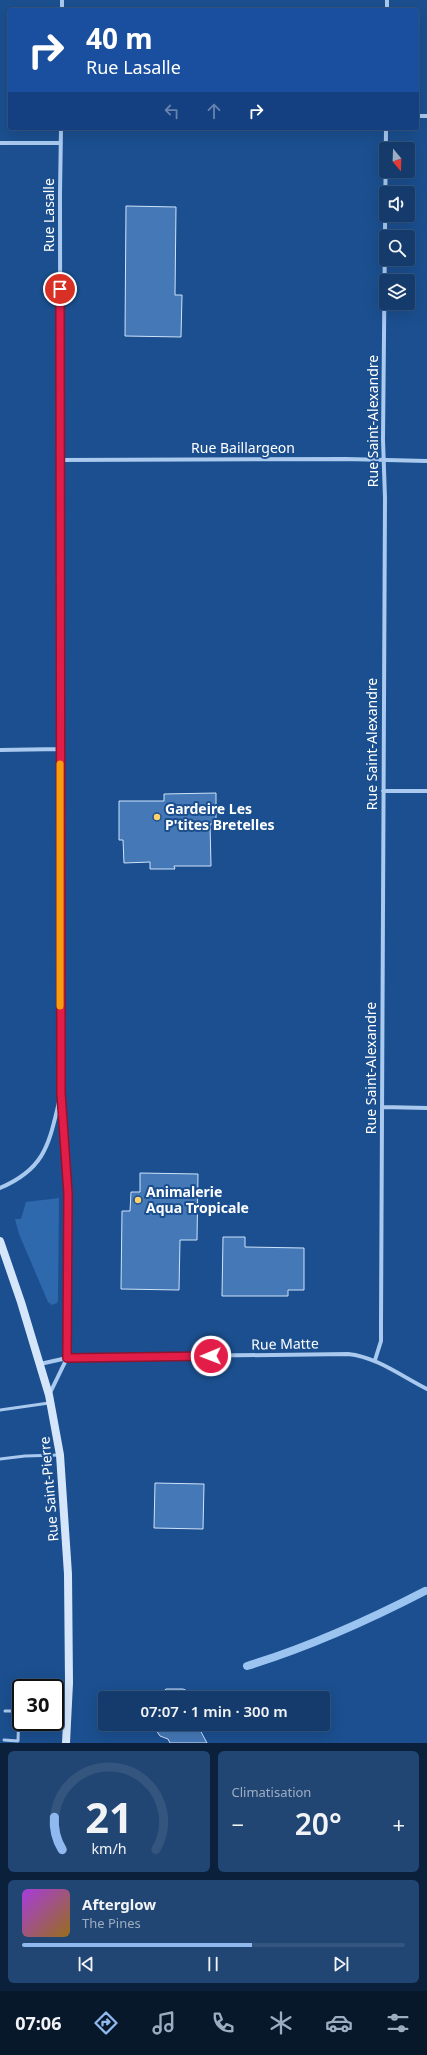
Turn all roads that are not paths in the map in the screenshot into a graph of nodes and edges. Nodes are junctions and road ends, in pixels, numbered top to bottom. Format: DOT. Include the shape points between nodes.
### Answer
graph roads {
  1 [pos="61,130"];
  2 [pos="386,130"];
  3 [pos="0,143"];
  4 [pos="61,143"];
  5 [pos="60,460"];
  6 [pos="384,460"];
  7 [pos="427,461"];
  8 [pos="60,749"];
  9 [pos="0,750"];
  10 [pos="383,791"];
  11 [pos="427,791"];
  12 [pos="61,1093"];
  13 [pos="382,1107"];
  14 [pos="427,1108"];
  15 [pos="0,1188"];
  16 [pos="0,1241"];
  17 [pos="3,1261"];
  18 [pos="67,1358"];
  19 [pos="375,1360"];
  20 [pos="40,1364"];
  21 [pos="427,1389"];
  22 [pos="50,1399"];
  23 [pos="0,1410"];
  24 [pos="60,1456"];
  25 [pos="0,1459"];
  26 [pos="64,1690"];
  27 [pos="68,1690"];
  28 [pos="5,1710"];
  29 [pos="12,1710"];
  30 [pos="19,1731"];
  31 [pos="4,1740"];
  32 [pos="66,1743"];
  1 -- 4 [label="street, Rue Lasalle"];
  2 -- 6 [label="street, Rue Saint-Alexandre"];
  3 -- 4 [label="street"];
  4 -- 5 [label="street, Rue Lasalle"];
  5 -- 6 [label="street, Rue Baillargeon"];
  5 -- 8 [label="street, Rue Lasalle"];
  6 -- 7 [label="street, Rue Baillargeon"];
  6 -- 10 [label="street, Rue Saint-Alexandre"];
  8 -- 9 [label="street"];
  8 -- 12 [label="street, Rue Lasalle"];
  10 -- 11 [label="street"];
  10 -- 13 [label="street, Rue Saint-Alexandre"];
  12 -- 15 [label="street, Rue Lasalle" via="43,1155 34,1167 19,1179"];
  12 -- 18 [label="street, Rue Lasalle" via="68,1194"];
  13 -- 14 [label="street"];
  13 -- 19 [label="street, Rue Saint-Alexandre" via="381,1341"];
  16 -- 17 [label="main road, Rue Saint-Pierre"];
  17 -- 20 [label="main road, Rue Saint-Pierre"];
  18 -- 19 [label="street, Rue Matte" via="348,1354"];
  18 -- 20 [label="street, Rue Matte"];
  18 -- 22 [label="street, Rue Lasalle"];
  19 -- 21 [label="street, Rue Matte"];
  20 -- 22 [label="main road, Rue Saint-Pierre"];
  22 -- 23 [label="lane"];
  22 -- 24 [label="main road, Rue Saint-Pierre"];
  24 -- 25 [label="lane"];
  24 -- 27 [label="main road, Rue Saint-Pierre" via="68,1574"];
  26 -- 27 [label="lane"];
  27 -- 32 [label="main road, Rue Saint-Pierre"];
  28 -- 29 [label="lane"];
  30 -- 31 [label="lane" via="18,1741"];
}
